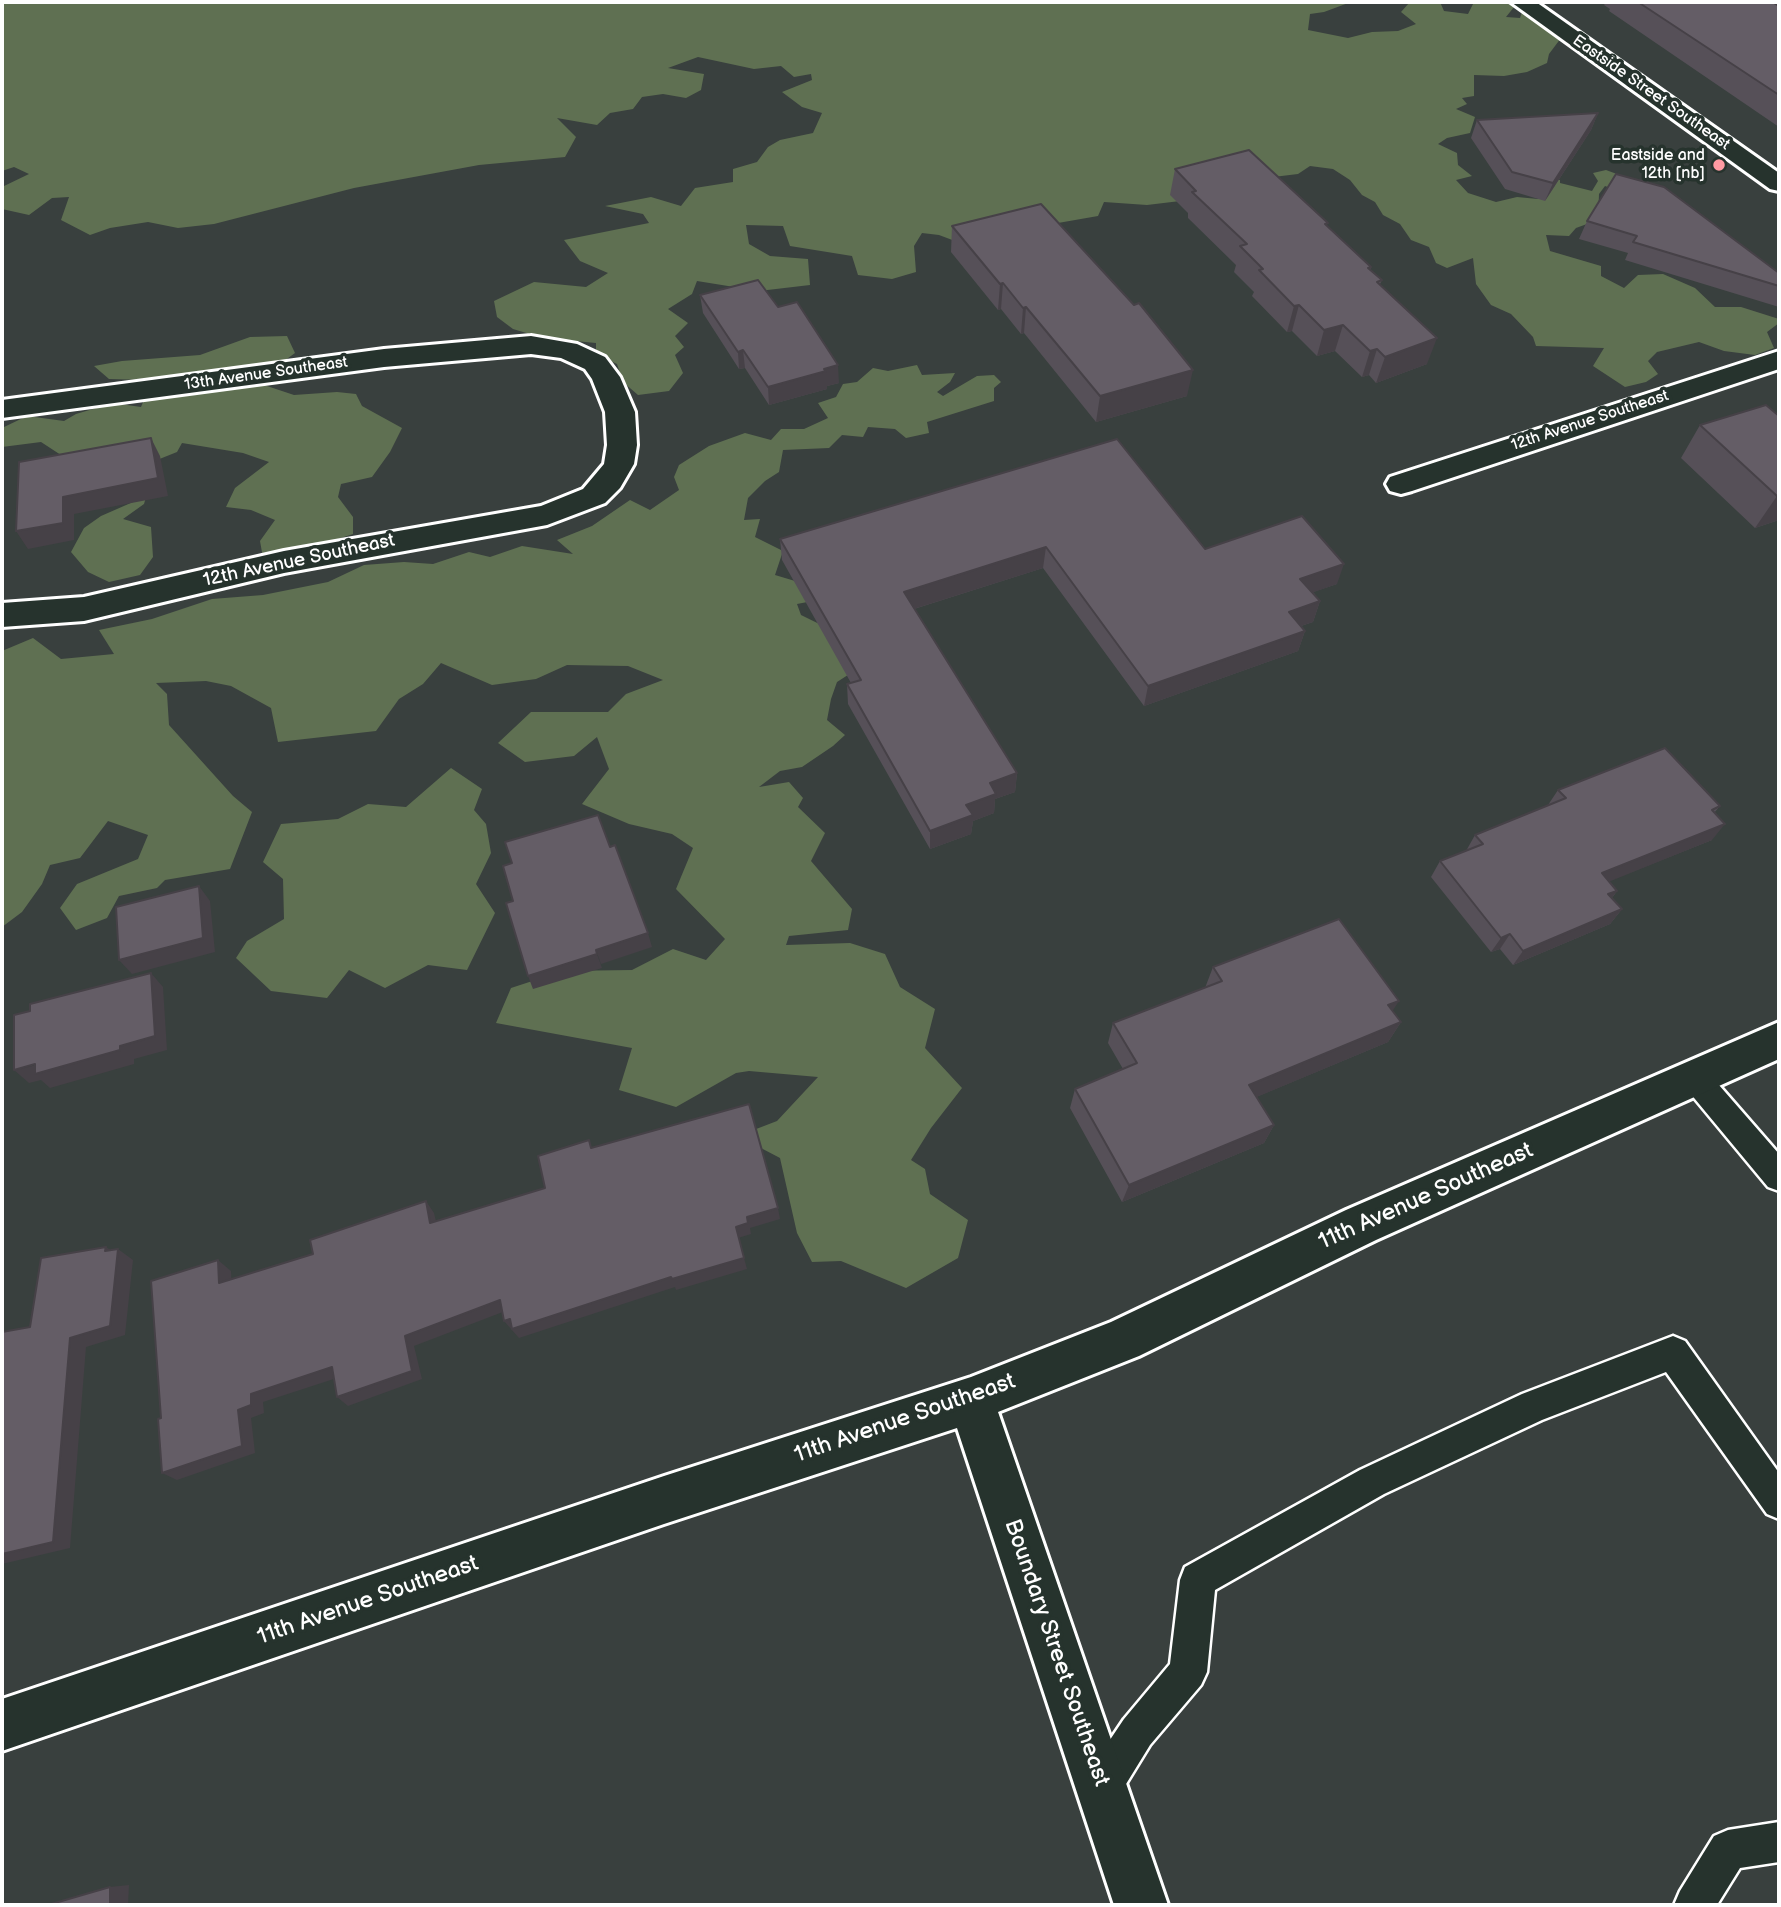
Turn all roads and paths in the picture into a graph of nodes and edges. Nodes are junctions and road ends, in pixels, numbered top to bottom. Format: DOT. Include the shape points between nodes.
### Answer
graph roads {
  1 [pos="1522,2"];
  2 [pos="1779,184"];
  3 [pos="1779,360"];
  4 [pos="2,409"];
  5 [pos="1401,484"];
  6 [pos="594,496"];
  7 [pos="2,615"];
  8 [pos="1779,1040"];
  9 [pos="1695,1078"];
  10 [pos="1779,1177"];
  11 [pos="971,1400"];
  12 [pos="1779,1502"];
  13 [pos="2,1725"];
  14 [pos="1101,1788"];
  15 [pos="1779,1842"];
  16 [pos="1141,1905"];
  17 [pos="1694,1905"];
  1 -- 2 [label="street, Eastside Street Southeast"];
  3 -- 5 [label="street, 12th Avenue Southeast"];
  4 -- 6 [label="street, 13th Avenue Southeast" via="384,358 531,345 567,350 595,363 620,412 619,464"];
  6 -- 7 [label="street, 12th Avenue Southeast" via="547,515 296,560 84,608"];
  8 -- 9 [label="street, 11th Avenue Southeast"];
  9 -- 10 [label="lane"];
  9 -- 11 [label="street, 11th Avenue Southeast" via="1361,1225 1123,1340"];
  11 -- 13 [label="street, 11th Avenue Southeast"];
  11 -- 14 [label="street, Boundary Street Southeast"];
  12 -- 14 [label="lane" via="1673,1353 1534,1406 1373,1482 1198,1580 1188,1672 1137,1732"];
  14 -- 16 [label="street, Boundary Street Southeast"];
  15 -- 17 [label="lane" via="1728,1850"];
}
